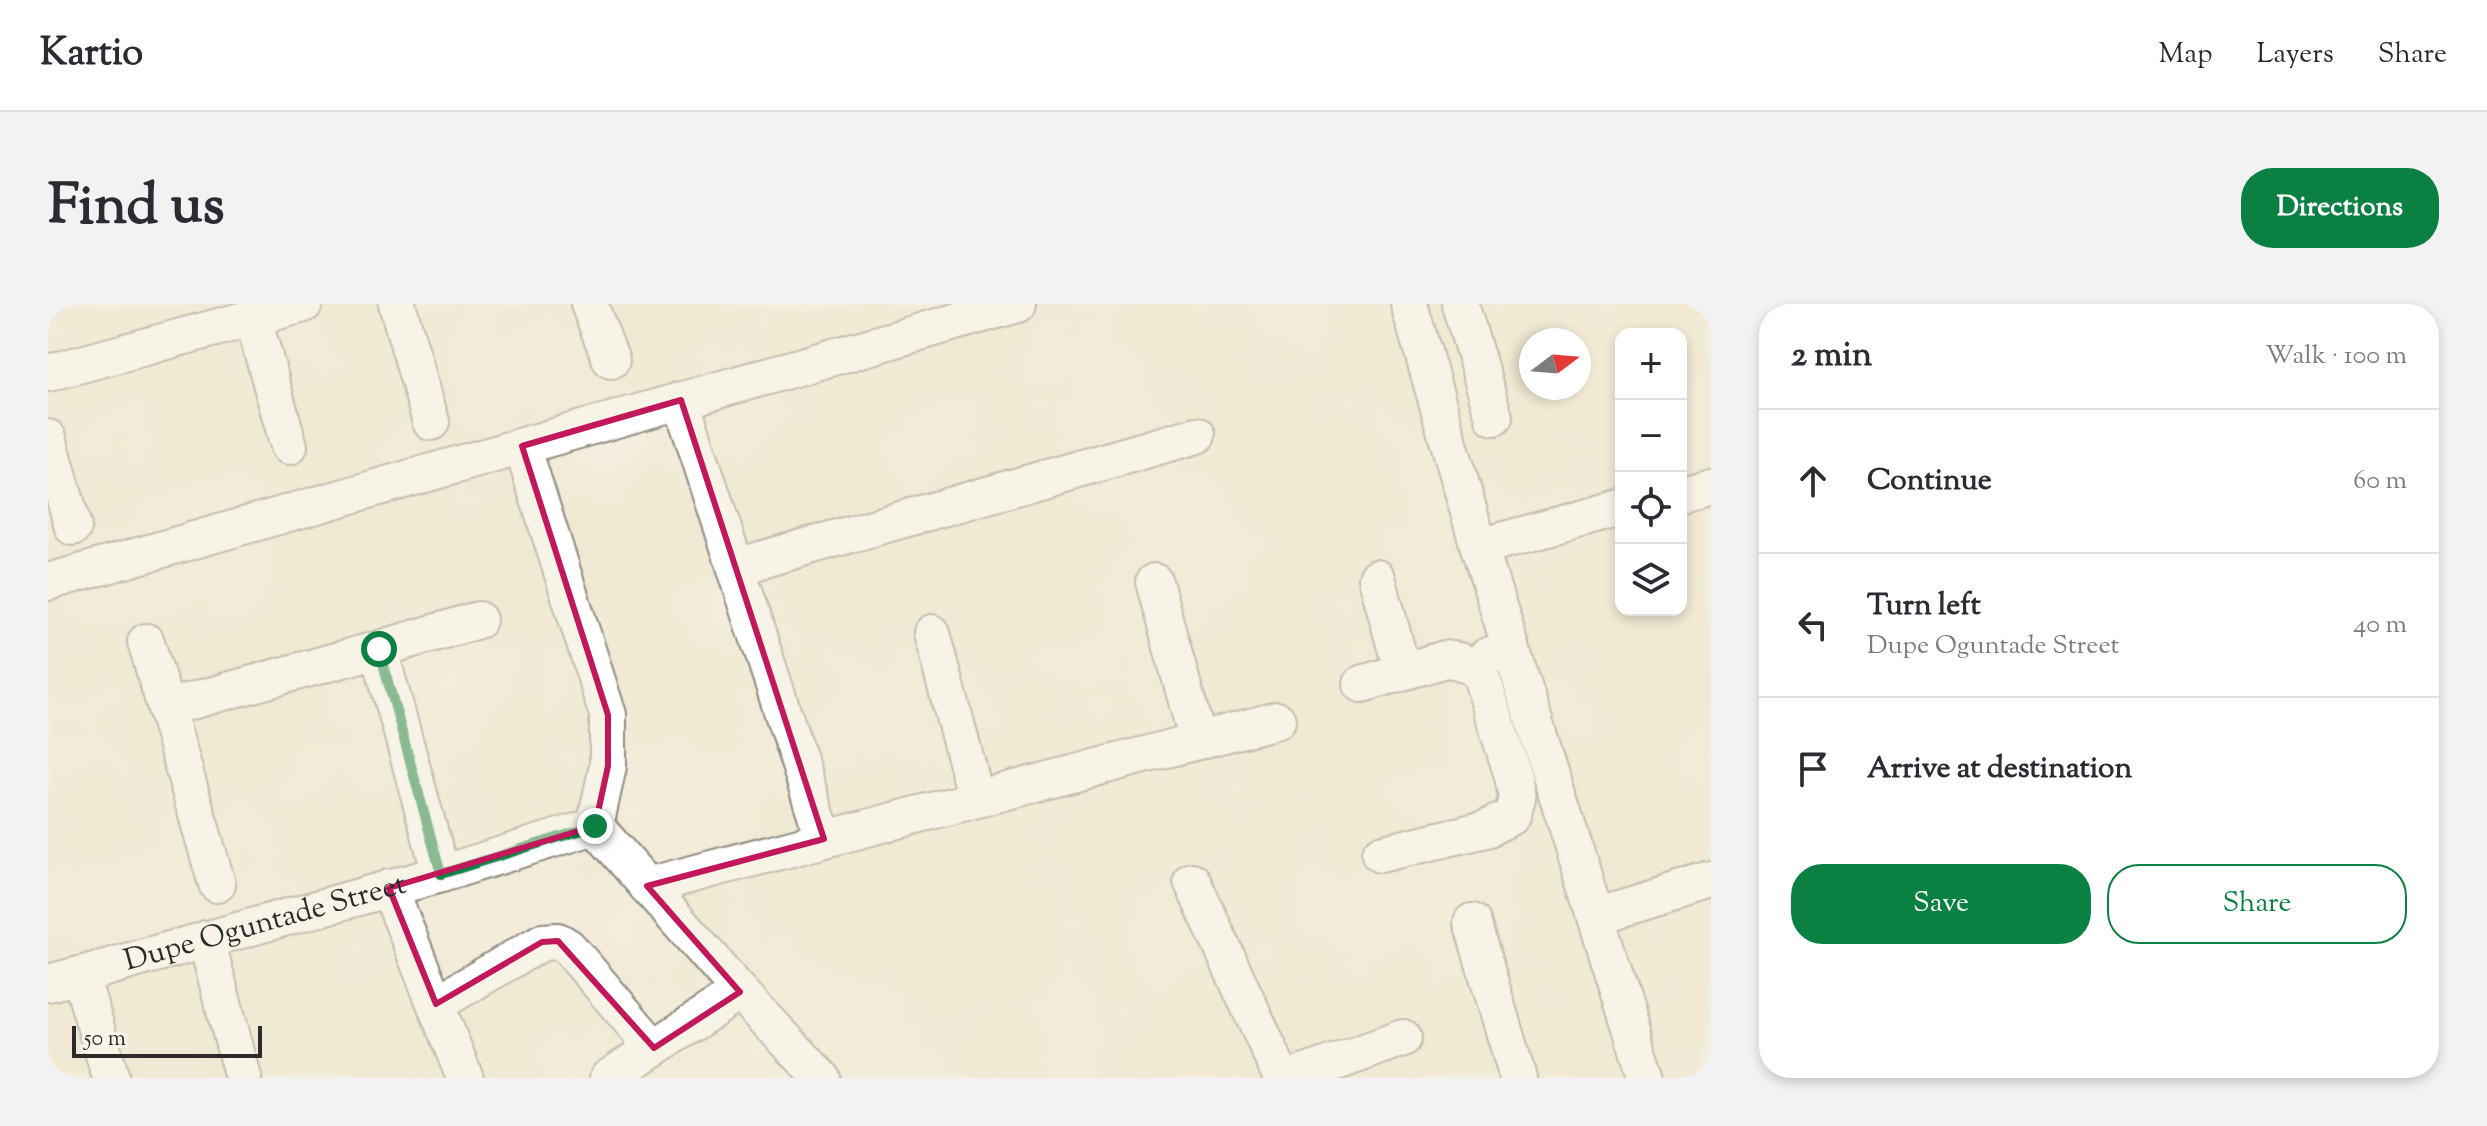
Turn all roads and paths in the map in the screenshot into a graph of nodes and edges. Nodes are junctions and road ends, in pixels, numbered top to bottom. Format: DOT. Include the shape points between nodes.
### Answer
graph roads {
  1 [pos="304,304"];
  2 [pos="397,304"];
  3 [pos="589,304"];
  4 [pos="1018,304"];
  5 [pos="1409,304"];
  6 [pos="1460,304"];
  7 [pos="253,318"];
  8 [pos="611,360"];
  9 [pos="48,373"];
  10 [pos="681,400"];
  11 [pos="1494,417"];
  12 [pos="431,422"];
  13 [pos="1197,435"];
  14 [pos="48,438"];
  15 [pos="289,446"];
  16 [pos="522,446"];
  17 [pos="1711,485"];
  18 [pos="1687,491"];
  19 [pos="1615,510"];
  20 [pos="73,527"];
  21 [pos="1479,547"];
  22 [pos="736,567"];
  23 [pos="1377,578"];
  24 [pos="48,582"];
  25 [pos="1154,582"];
  26 [pos="478,620"];
  27 [pos="932,633"];
  28 [pos="146,642"];
  29 [pos="1511,647"];
  30 [pos="379,649"];
  31 [pos="1402,670"];
  32 [pos="1479,670"];
  33 [pos="1362,684"];
  34 [pos="166,708"];
  35 [pos="1277,720"];
  36 [pos="1198,741"];
  37 [pos="976,799"];
  38 [pos="595,826"];
  39 [pos="824,839"];
  40 [pos="1380,854"];
  41 [pos="441,874"];
  42 [pos="1192,881"];
  43 [pos="1711,881"];
  44 [pos="217,884"];
  45 [pos="647,886"];
  46 [pos="389,888"];
  47 [pos="1596,916"];
  48 [pos="1472,922"];
  49 [pos="206,939"];
  50 [pos="64,979"];
  51 [pos="740,992"];
  52 [pos="436,1004"];
  53 [pos="1403,1038"];
  54 [pos="654,1048"];
  55 [pos="800,1072"];
  56 [pos="111,1078"];
  57 [pos="243,1078"];
  58 [pos="465,1078"];
  59 [pos="608,1078"];
  60 [pos="1282,1078"];
  61 [pos="1292,1078"];
  62 [pos="1518,1078"];
  63 [pos="1647,1078"];
  1 -- 7 [label="street"];
  2 -- 12 [label="street"];
  3 -- 8 [label="street"];
  4 -- 10 [label="street"];
  5 -- 21 [label="street"];
  6 -- 11 [label="street"];
  7 -- 9 [label="street"];
  7 -- 15 [label="street"];
  10 -- 16 [label="street"];
  10 -- 22 [label="street"];
  13 -- 22 [label="street"];
  14 -- 20 [label="street"];
  16 -- 24 [label="street"];
  16 -- 38 [label="street" via="608,715 608,766"];
  17 -- 18 [label="street"];
  19 -- 21 [label="street"];
  21 -- 29 [label="street"];
  22 -- 39 [label="street"];
  23 -- 31 [label="street"];
  25 -- 36 [label="street"];
  26 -- 30 [label="street"];
  27 -- 37 [label="street"];
  28 -- 34 [label="street"];
  29 -- 32 [label="street" via="1486,657"];
  29 -- 47 [label="street"];
  30 -- 34 [label="street"];
  30 -- 41 [label="street"];
  31 -- 32 [label="street" via="1445,659"];
  31 -- 33 [label="street"];
  32 -- 40 [label="street" via="1513,776 1517,798 1512,816 1486,829"];
  34 -- 44 [label="street"];
  35 -- 36 [label="street"];
  36 -- 37 [label="street"];
  37 -- 39 [label="street"];
  38 -- 41 [label="street, Dupe Oguntade Street"];
  38 -- 45 [label="street"];
  39 -- 45 [label="street"];
  41 -- 46 [label="street, Dupe Oguntade Street"];
  42 -- 60 [label="street"];
  43 -- 47 [label="street"];
  45 -- 51 [label="street"];
  46 -- 49 [label="street, Dupe Oguntade Street"];
  46 -- 52 [label="street"];
  47 -- 63 [label="street"];
  48 -- 62 [label="street"];
  49 -- 50 [label="street, Dupe Oguntade Street"];
  49 -- 57 [label="street"];
  50 -- 56 [label="street, Dupe Oguntade Street"];
  51 -- 54 [label="street"];
  51 -- 55 [label="street"];
  52 -- 54 [label="street" via="542,942 558,941"];
  52 -- 58 [label="street"];
  53 -- 61 [label="street"];
  54 -- 59 [label="street"];
}
